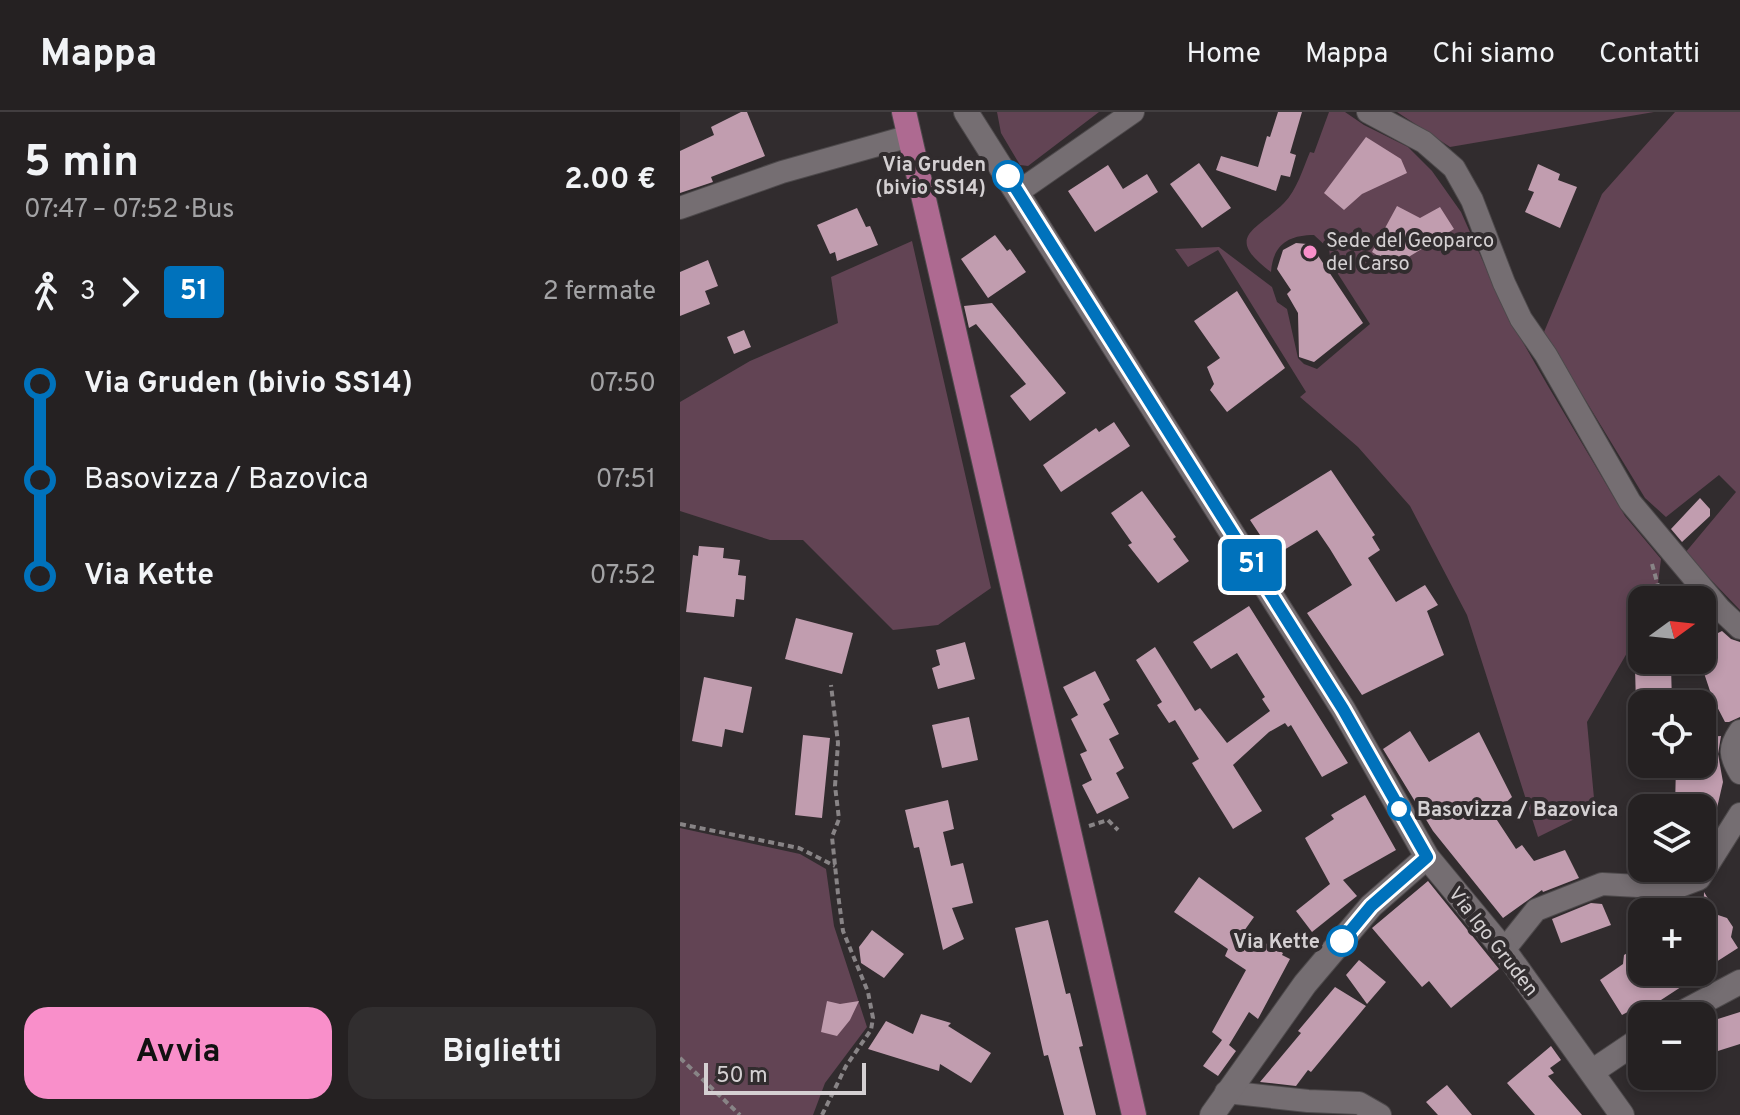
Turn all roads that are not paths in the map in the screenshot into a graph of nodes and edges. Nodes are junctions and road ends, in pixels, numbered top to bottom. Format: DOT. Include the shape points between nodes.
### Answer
graph roads {
  1 [pos="966,112"];
  2 [pos="1133,112"];
  3 [pos="1368,112"];
  4 [pos="907,124"];
  5 [pos="1018,192"];
  6 [pos="680,208"];
  7 [pos="1740,628"];
  8 [pos="1740,731"];
  9 [pos="1740,773"];
  10 [pos="1738,820"];
  11 [pos="1427,857"];
  12 [pos="1504,950"];
  13 [pos="1740,982"];
  14 [pos="1702,1002"];
  15 [pos="1628,1047"];
  16 [pos="1593,1071"];
  17 [pos="1226,1092"];
  18 [pos="1134,1115"];
  19 [pos="1212,1115"];
  20 [pos="1380,1115"];
  21 [pos="1622,1115"];
  1 -- 5 [label="main road, Via Igo Gruden"];
  2 -- 5 [label="street"];
  3 -- 7 [label="street" via="1424,142 1454,168 1521,319 1630,502"];
  4 -- 6 [label="street"];
  4 -- 18 [label="main road"];
  5 -- 11 [label="main road, Via Igo Gruden" via="1343,709"];
  8 -- 9 [label="street" via="1732,742 1732,760"];
  10 -- 12 [label="street" via="1699,879 1675,888 1602,884 1536,910"];
  11 -- 12 [label="main road, Via Igo Gruden"];
  11 -- 17 [label="main road" via="1371,906 1333,950"];
  12 -- 16 [label="main road, Via Igo Gruden"];
  13 -- 14 [label="main road"];
  15 -- 16 [label="main road"];
  16 -- 21 [label="main road, Via Igo Gruden"];
  17 -- 19 [label="main road"];
  17 -- 20 [label="street" via="1359,1103"];
}
